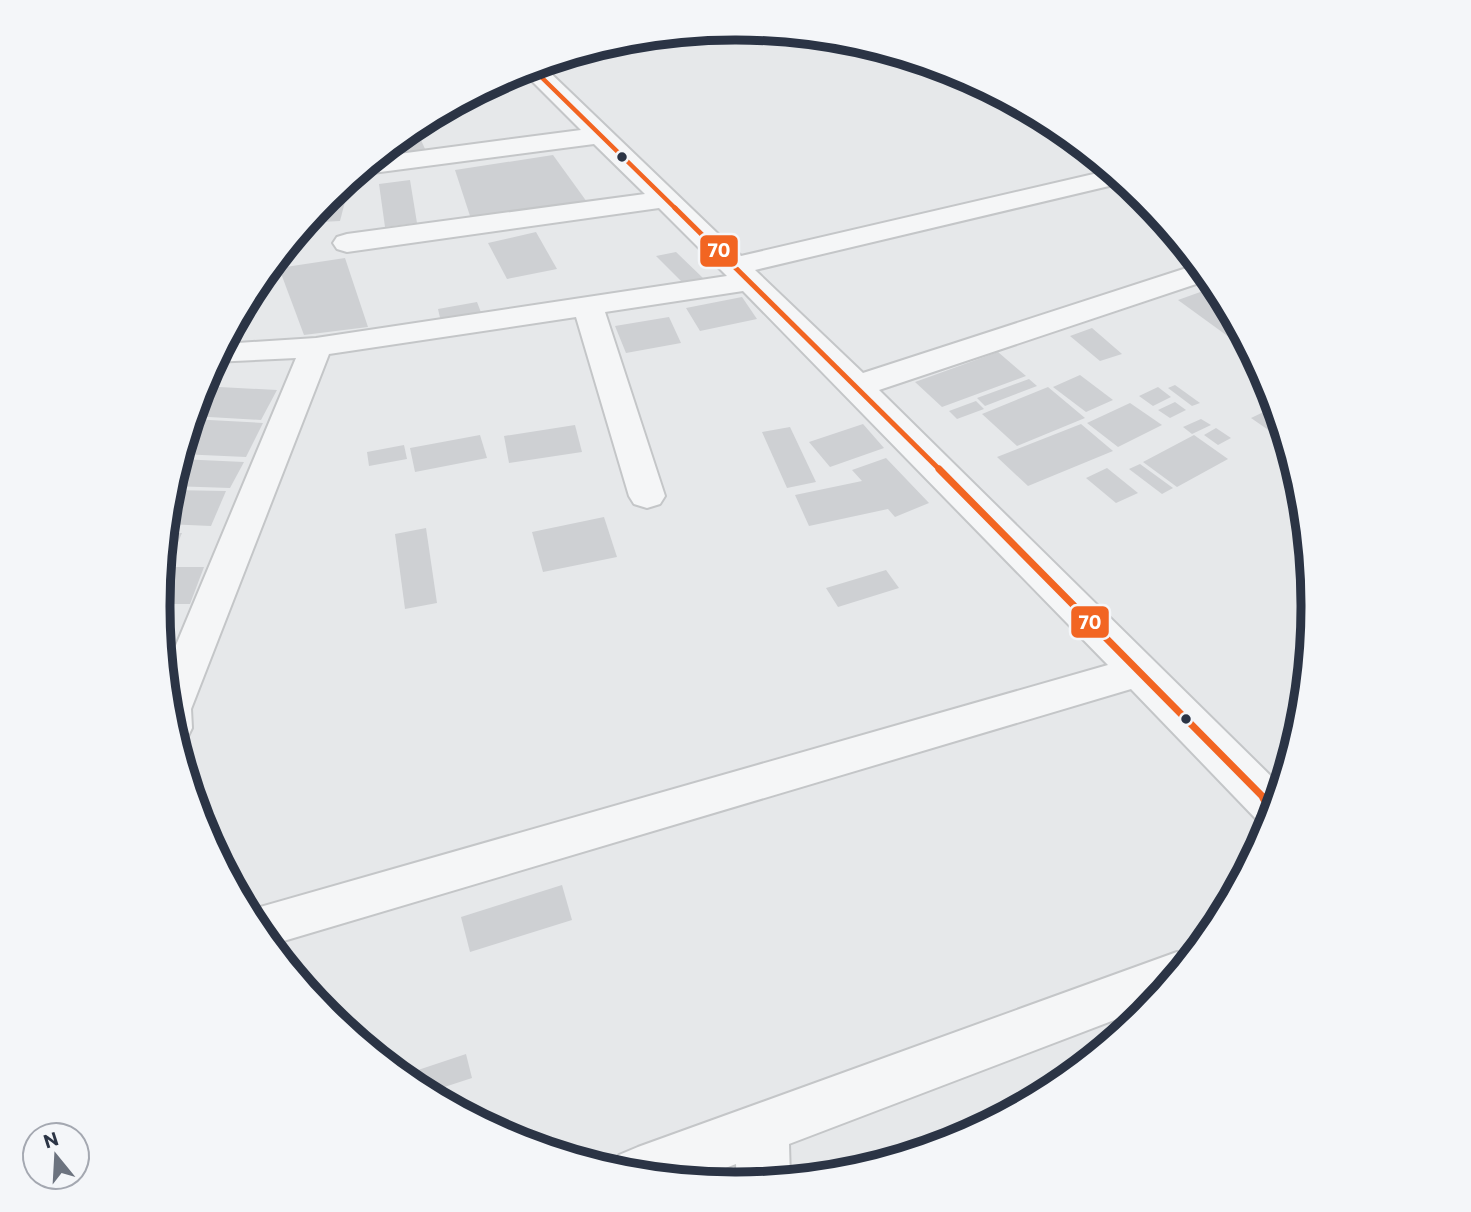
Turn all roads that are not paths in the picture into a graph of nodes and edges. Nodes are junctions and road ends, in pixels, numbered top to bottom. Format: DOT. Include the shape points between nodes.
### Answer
graph roads {
  1 [pos="540,75"];
  2 [pos="601,135"];
  3 [pos="383,164"];
  4 [pos="1107,179"];
  5 [pos="666,198"];
  6 [pos="347,243"];
  7 [pos="742,273"];
  8 [pos="1193,275"];
  9 [pos="588,306"];
  10 [pos="316,347"];
  11 [pos="230,353"];
  12 [pos="857,386"];
  13 [pos="647,496"];
  14 [pos="1137,672"];
  15 [pos="178,696"];
  16 [pos="1266,800"];
  17 [pos="268,924"];
  18 [pos="1147,994"];
  19 [pos="762,1128"];
  20 [pos="658,1166"];
  21 [pos="763,1171"];
  1 -- 2 [label="street"];
  2 -- 3 [label="street"];
  2 -- 5 [label="street"];
  4 -- 7 [label="street"];
  5 -- 6 [label="street"];
  5 -- 7 [label="street"];
  7 -- 9 [label="street"];
  7 -- 12 [label="street"];
  8 -- 12 [label="street"];
  9 -- 10 [label="street"];
  9 -- 13 [label="street"];
  10 -- 11 [label="street"];
  10 -- 15 [label="street"];
  12 -- 14 [label="street"];
  14 -- 16 [label="street"];
  14 -- 17 [label="street"];
  18 -- 19 [label="street"];
  19 -- 20 [label="street"];
  19 -- 21 [label="street"];
}
